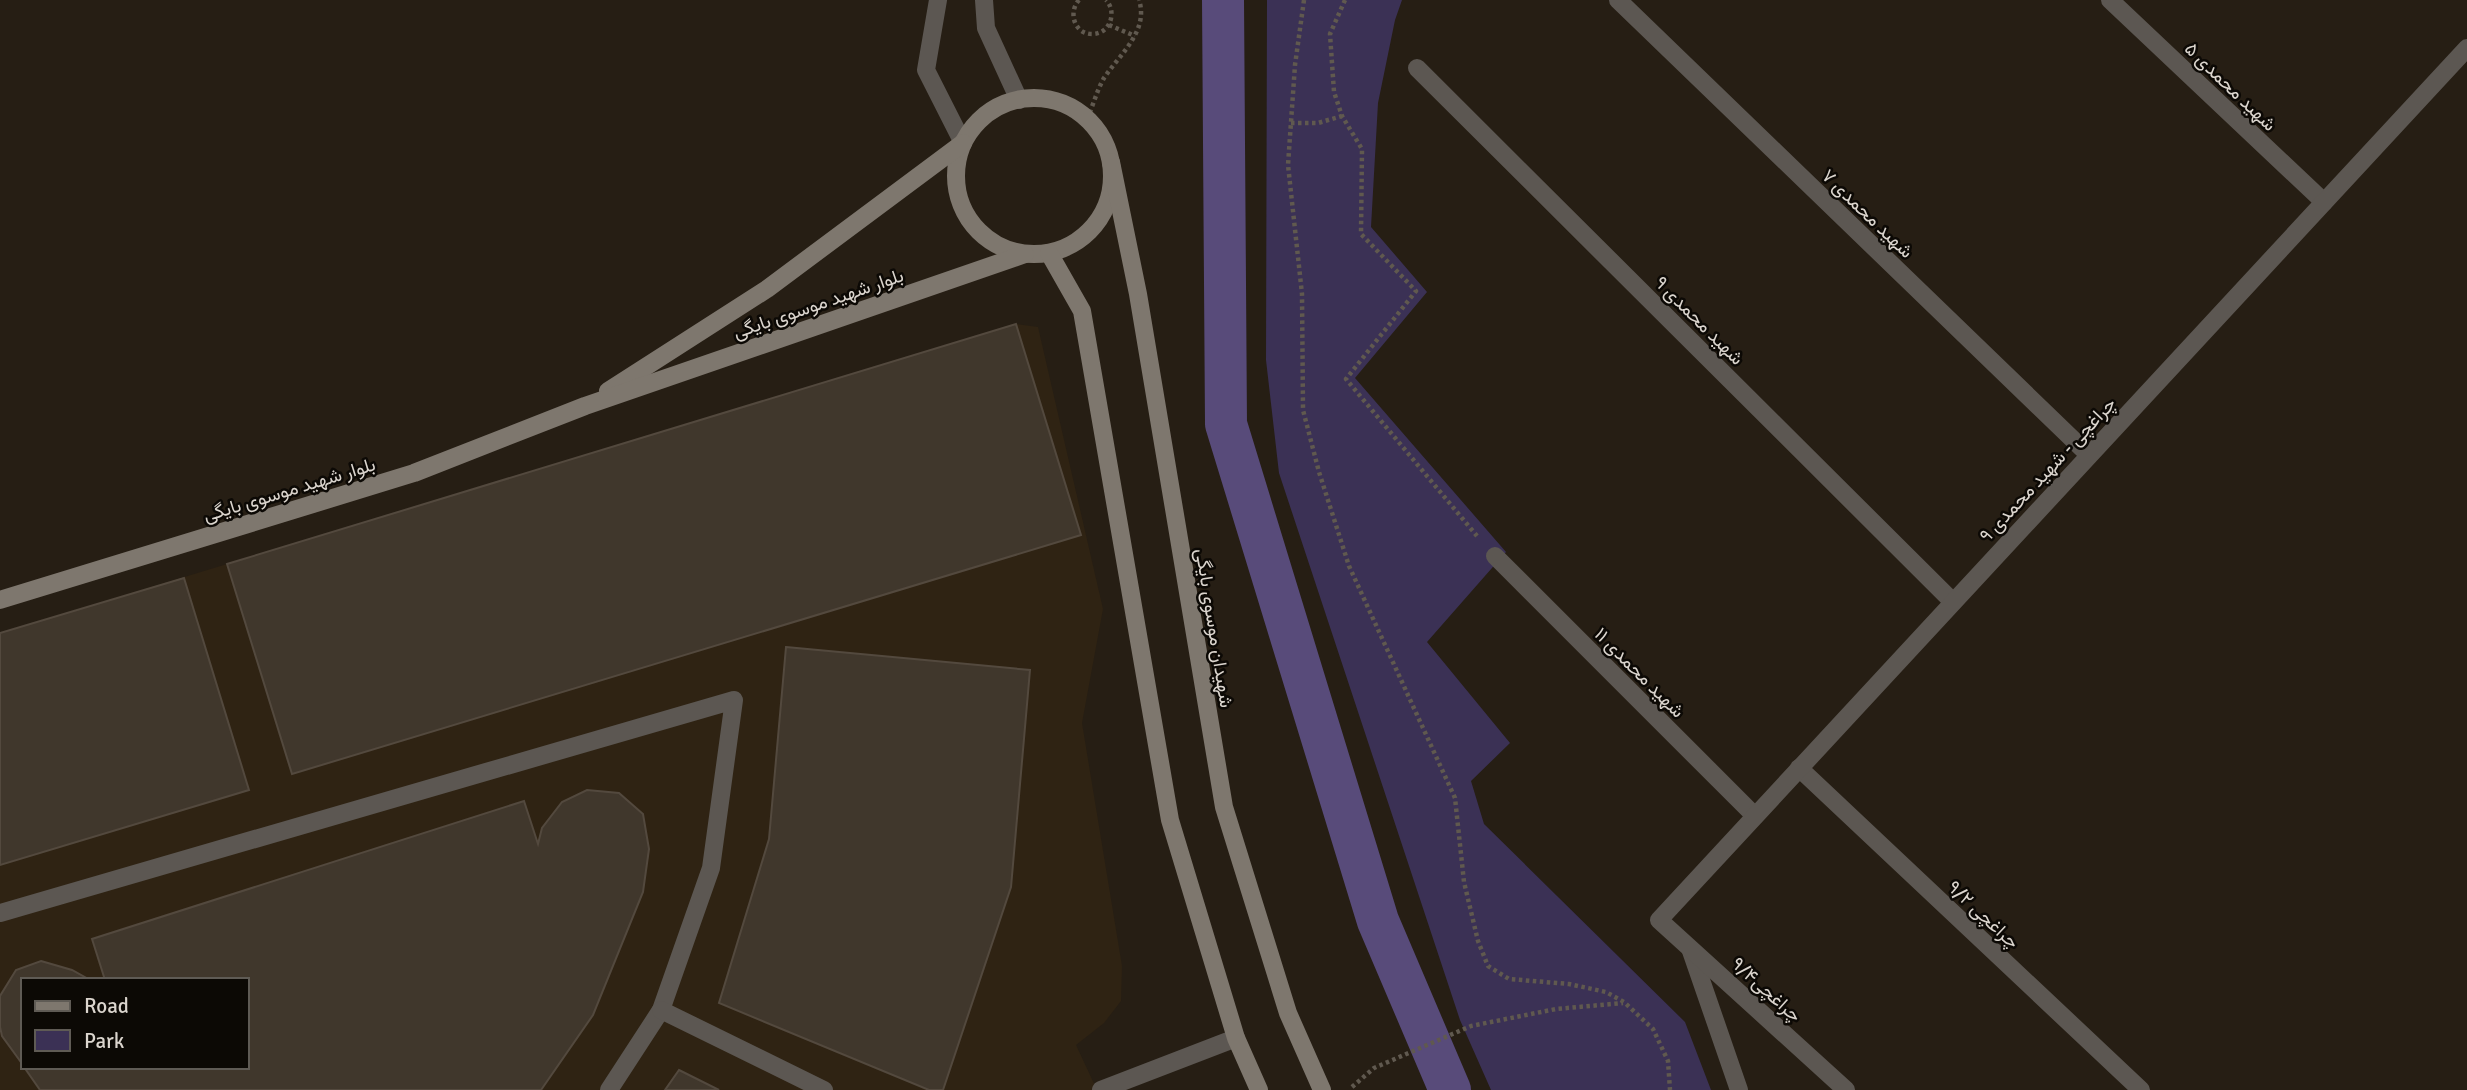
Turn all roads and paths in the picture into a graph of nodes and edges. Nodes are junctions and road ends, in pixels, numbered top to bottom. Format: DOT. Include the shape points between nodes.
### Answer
graph roads {
  1 [pos="939,0"];
  2 [pos="984,0"];
  3 [pos="1079,0"];
  4 [pos="1106,0"];
  5 [pos="1139,0"];
  6 [pos="1304,0"];
  7 [pos="1345,0"];
  8 [pos="1618,0"];
  9 [pos="2110,0"];
  10 [pos="1109,24"];
  11 [pos="1135,36"];
  12 [pos="2467,48"];
  13 [pos="1417,68"];
  14 [pos="1019,100"];
  15 [pos="1342,116"];
  16 [pos="1087,119"];
  17 [pos="1291,124"];
  18 [pos="963,143"];
  19 [pos="1111,162"];
  20 [pos="2324,202"];
  21 [pos="1049,253"];
  22 [pos="1025,254"];
  23 [pos="585,406"];
  24 [pos="2089,455"];
  25 [pos="1495,556"];
  26 [pos="0,600"];
  27 [pos="1953,602"];
  28 [pos="1799,768"];
  29 [pos="1755,816"];
  30 [pos="0,913"];
  31 [pos="1658,920"];
  32 [pos="1690,947"];
  33 [pos="1624,1002"];
  34 [pos="661,1010"];
  35 [pos="1236,1038"];
  36 [pos="609,1090"];
  37 [pos="824,1090"];
  38 [pos="1101,1090"];
  39 [pos="1259,1090"];
  40 [pos="1322,1090"];
  41 [pos="1348,1090"];
  42 [pos="1670,1090"];
  43 [pos="1739,1090"];
  44 [pos="1846,1090"];
  45 [pos="2141,1090"];
  1 -- 18 [label="street" via="926,70"];
  2 -- 14 [label="street" via="986,28"];
  3 -- 10 [label="path" via="1072,14 1082,31 1102,32"];
  4 -- 10 [label="path" via="1112,15"];
  5 -- 11 [label="path" via="1142,18"];
  6 -- 17 [label="path"];
  7 -- 15 [label="path" via="1330,34 1334,92"];
  8 -- 24 [label="street, شهید محمدی ۷"];
  9 -- 20 [label="street, شهید محمدی ۵"];
  10 -- 11 [label="path"];
  11 -- 16 [label="path" via="1103,80"];
  12 -- 20 [label="street, ۹ چراغچی - شهید محمدی"];
  13 -- 27 [label="street, شهید محمدی ۹"];
  14 -- 16 [label="street" via="1044,99 1068,106"];
  14 -- 18 [label="street" via="996,108 977,122"];
  15 -- 17 [label="path"];
  15 -- 25 [label="path" via="1362,149 1362,234 1416,291 1346,379"];
  16 -- 19 [label="street" via="1103,139"];
  17 -- 33 [label="path" via="1288,165 1302,294 1303,410 1349,566 1455,798 1464,882 1478,941 1488,966 1508,979 1569,984 1606,992"];
  18 -- 22 [label="street" via="957,191 966,214 981,233 1001,247"];
  18 -- 23 [label="street, بلوار شهید موسوی بایگی" via="767,289"];
  19 -- 21 [label="street" via="1112,186 1105,210 1091,230 1072,245"];
  19 -- 40 [label="street, شهیدان موسوی بایگی" via="1138,294 1224,807 1288,1013"];
  20 -- 24 [label="street, ۹ چراغچی - شهید محمدی"];
  21 -- 22 [label="street"];
  21 -- 35 [label="street" via="1082,311 1170,820"];
  22 -- 23 [label="street, بلوار شهید موسوی بایگی"];
  23 -- 26 [label="street, بلوار شهید موسوی بایگی" via="414,473"];
  24 -- 27 [label="street, ۹ چراغچی - شهید محمدی"];
  25 -- 29 [label="street, شهید محمدی ۱۱"];
  27 -- 28 [label="street, ۹ چراغچی - شهید محمدی"];
  28 -- 29 [label="street, ۹ چراغچی - شهید محمدی"];
  28 -- 45 [label="street, ۹/۲ چراغچی"];
  29 -- 31 [label="street, ۹ چراغچی - شهید محمدی"];
  30 -- 34 [label="street" via="734,700 711,868"];
  31 -- 32 [label="street, ۹/۴چراغچی"];
  32 -- 43 [label="street"];
  32 -- 44 [label="street, ۹/۴چراغچی"];
  33 -- 41 [label="path" via="1556,1009 1471,1026 1374,1068"];
  33 -- 42 [label="path" via="1653,1029 1668,1061"];
  34 -- 36 [label="street"];
  34 -- 37 [label="street"];
  35 -- 38 [label="street"];
  35 -- 39 [label="street"];
}
